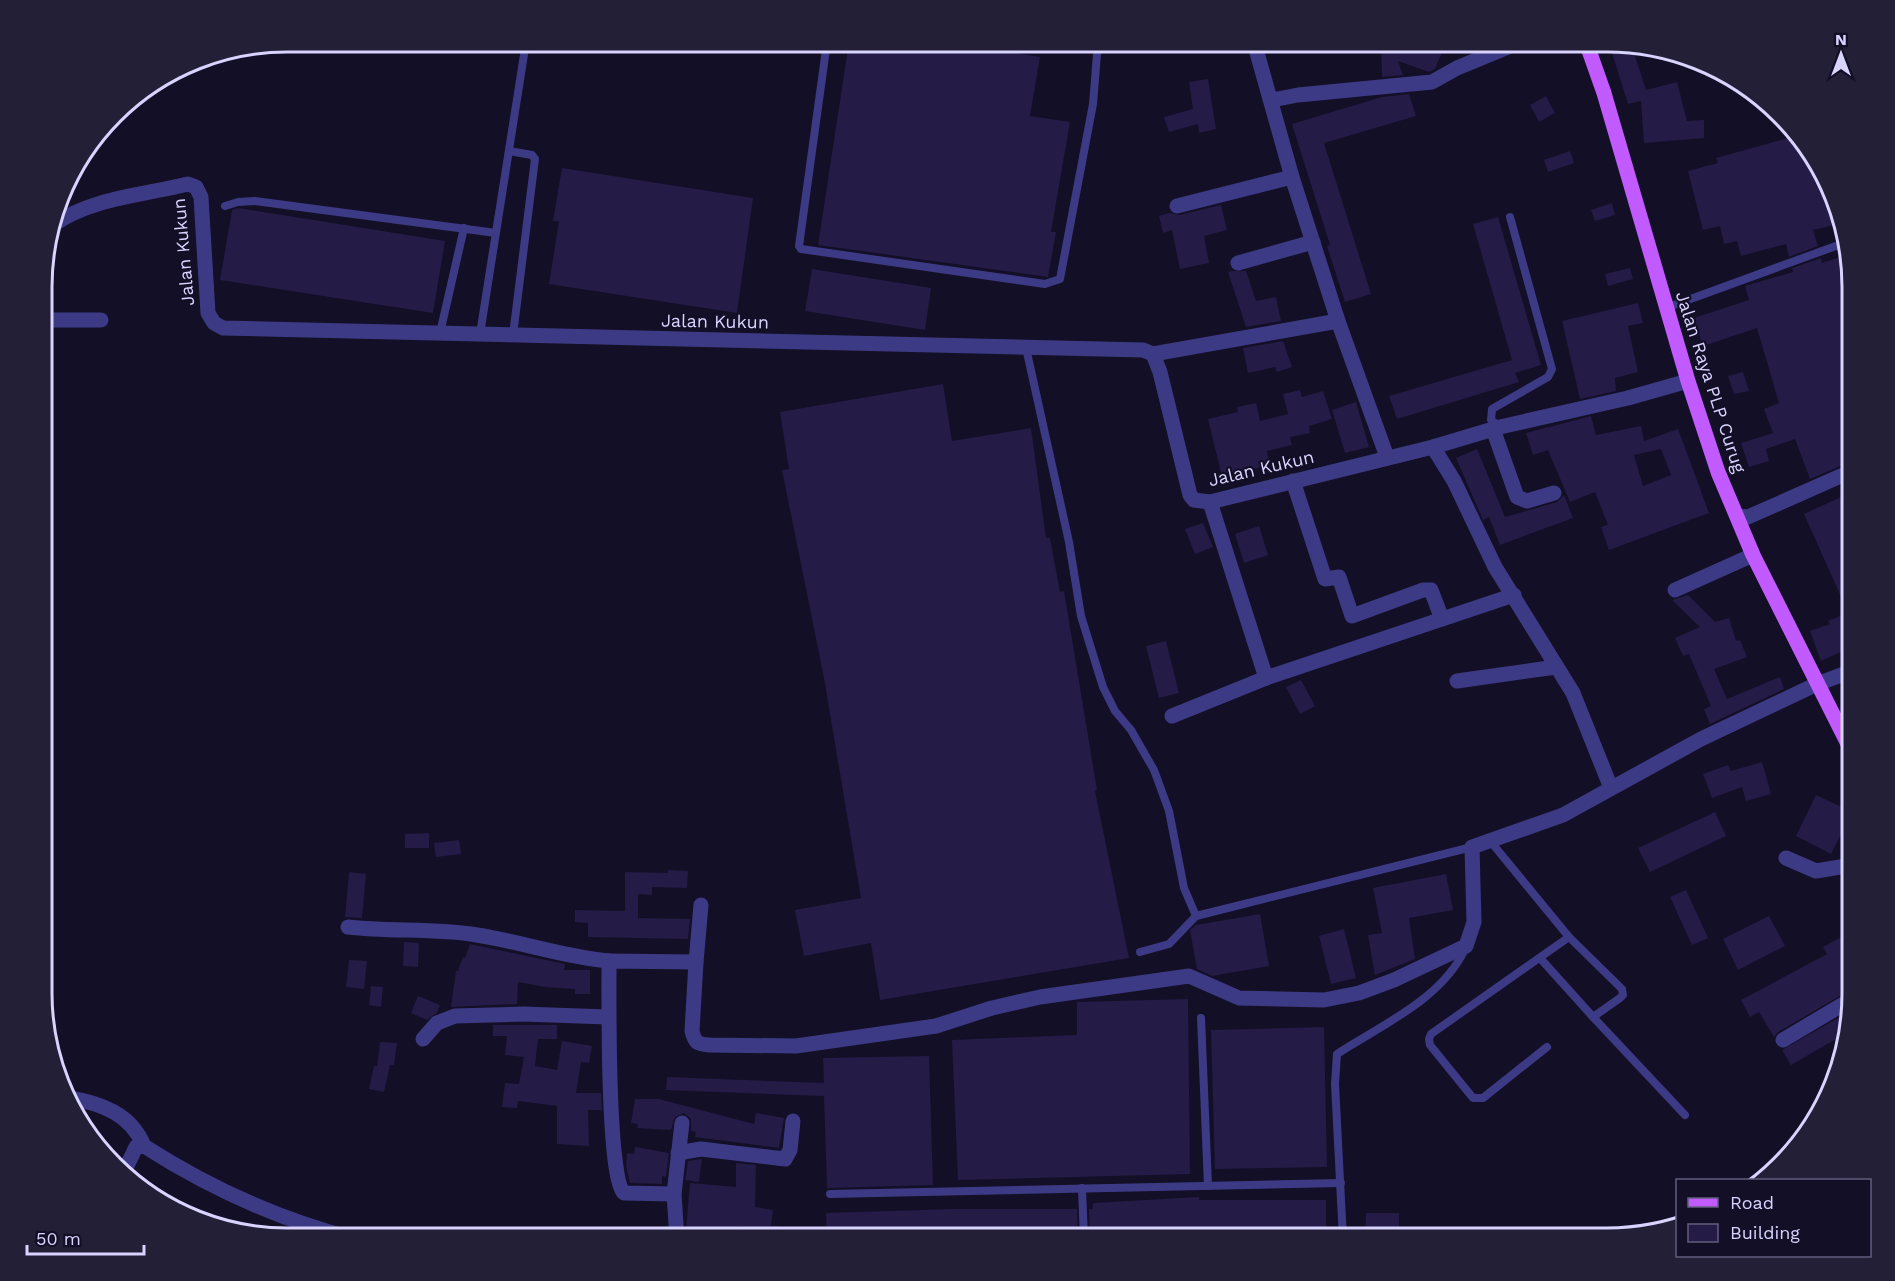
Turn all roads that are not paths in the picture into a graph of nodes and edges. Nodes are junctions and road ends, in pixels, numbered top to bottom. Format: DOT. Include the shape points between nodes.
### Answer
graph roads {
  1 [pos="524,52"];
  2 [pos="826,52"];
  3 [pos="1097,52"];
  4 [pos="1257,52"];
  5 [pos="1496,52"];
  6 [pos="1590,52"];
  7 [pos="1272,100"];
  8 [pos="509,151"];
  9 [pos="1292,177"];
  10 [pos="225,206"];
  11 [pos="1177,206"];
  12 [pos="1510,217"];
  13 [pos="63,219"];
  14 [pos="464,228"];
  15 [pos="496,233"];
  16 [pos="1313,242"];
  17 [pos="1838,245"];
  18 [pos="1238,263"];
  19 [pos="1666,308"];
  20 [pos="52,320"];
  21 [pos="101,320"];
  22 [pos="1338,321"];
  23 [pos="440,333"];
  24 [pos="480,334"];
  25 [pos="513,335"];
  26 [pos="1026,348"];
  27 [pos="1153,354"];
  28 [pos="1688,381"];
  29 [pos="1496,428"];
  30 [pos="1433,447"];
  31 [pos="1387,457"];
  32 [pos="1842,475"];
  33 [pos="1293,481"];
  34 [pos="1554,493"];
  35 [pos="1210,502"];
  36 [pos="1738,516"];
  37 [pos="1753,555"];
  38 [pos="1675,590"];
  39 [pos="1514,595"];
  40 [pos="1442,619"];
  41 [pos="1556,667"];
  42 [pos="1842,675"];
  43 [pos="1266,678"];
  44 [pos="1456,681"];
  45 [pos="1817,684"];
  46 [pos="1172,716"];
  47 [pos="1842,733"];
  48 [pos="1611,788"];
  49 [pos="1491,842"];
  50 [pos="1472,847"];
  51 [pos="1786,858"];
  52 [pos="1842,867"];
  53 [pos="701,905"];
  54 [pos="1196,916"];
  55 [pos="348,927"];
  56 [pos="1569,938"];
  57 [pos="1466,946"];
  58 [pos="1140,952"];
  59 [pos="1540,958"];
  60 [pos="609,961"];
  61 [pos="696,962"];
  62 [pos="1842,1005"];
  63 [pos="608,1017"];
  64 [pos="1593,1017"];
  65 [pos="1202,1018"];
  66 [pos="423,1039"];
  67 [pos="1783,1040"];
  68 [pos="1547,1047"];
  69 [pos="79,1101"];
  70 [pos="1684,1115"];
  71 [pos="793,1120"];
  72 [pos="682,1123"];
  73 [pos="144,1146"];
  74 [pos="678,1153"];
  75 [pos="127,1165"];
  76 [pos="1341,1183"];
  77 [pos="1208,1186"];
  78 [pos="1082,1188"];
  79 [pos="674,1194"];
  80 [pos="830,1194"];
  81 [pos="321,1228"];
  82 [pos="676,1228"];
  83 [pos="1084,1228"];
  84 [pos="1343,1228"];
  1 -- 8 [label="lane"];
  2 -- 3 [label="lane" via="801,249 1045,284 1060,279 1093,104"];
  4 -- 7 [label="street"];
  5 -- 7 [label="street" via="1432,82"];
  6 -- 19 [label="main road, Jalan Raya PLP Curug"];
  7 -- 9 [label="street"];
  8 -- 15 [label="lane"];
  8 -- 25 [label="lane" via="535,159"];
  9 -- 11 [label="street"];
  9 -- 16 [label="street"];
  10 -- 14 [label="lane" via="255,201"];
  12 -- 29 [label="lane" via="1551,373 1492,408 1491,420"];
  13 -- 23 [label="street, Jalan Kukun" via="82,209 188,184 201,196 208,313 214,323 223,328"];
  14 -- 15 [label="lane"];
  14 -- 23 [label="lane"];
  15 -- 24 [label="lane"];
  16 -- 18 [label="street"];
  16 -- 22 [label="street"];
  17 -- 19 [label="lane"];
  19 -- 28 [label="main road, Jalan Raya PLP Curug"];
  20 -- 21 [label="street"];
  22 -- 27 [label="street"];
  22 -- 31 [label="street"];
  23 -- 24 [label="street, Jalan Kukun"];
  24 -- 25 [label="street, Jalan Kukun"];
  25 -- 26 [label="street, Jalan Kukun"];
  26 -- 27 [label="street, Jalan Kukun" via="1128,349"];
  26 -- 54 [label="lane" via="1069,542 1081,616 1103,687 1154,770 1169,811 1184,888"];
  27 -- 35 [label="street, Jalan Kukun" via="1190,495 1194,500"];
  28 -- 29 [label="street, Jalan Kukun"];
  28 -- 36 [label="main road, Jalan Raya PLP Curug" via="1718,472"];
  29 -- 30 [label="street, Jalan Kukun"];
  29 -- 34 [label="street" via="1517,497 1527,501"];
  30 -- 31 [label="street, Jalan Kukun"];
  30 -- 39 [label="street" via="1454,481 1490,559"];
  31 -- 33 [label="street, Jalan Kukun"];
  32 -- 36 [label="street" via="1748,517"];
  33 -- 35 [label="street, Jalan Kukun"];
  33 -- 40 [label="street" via="1325,579 1339,577 1352,616 1431,590"];
  35 -- 43 [label="street"];
  36 -- 37 [label="main road, Jalan Raya PLP Curug"];
  37 -- 38 [label="street"];
  37 -- 45 [label="main road, Jalan Raya PLP Curug"];
  39 -- 40 [label="street"];
  39 -- 41 [label="street"];
  40 -- 43 [label="street"];
  41 -- 44 [label="street"];
  41 -- 48 [label="street" via="1573,693"];
  42 -- 45 [label="street"];
  43 -- 46 [label="street"];
  45 -- 47 [label="main road, Jalan Raya PLP Curug"];
  45 -- 48 [label="street" via="1701,739"];
  48 -- 49 [label="street" via="1563,815"];
  49 -- 50 [label="street"];
  49 -- 56 [label="lane"];
  50 -- 54 [label="lane"];
  50 -- 57 [label="street" via="1474,922"];
  51 -- 52 [label="street" via="1816,871"];
  53 -- 61 [label="street"];
  54 -- 58 [label="lane" via="1169,944"];
  55 -- 60 [label="street" via="384,932 456,932 582,959"];
  56 -- 59 [label="lane"];
  56 -- 64 [label="lane" via="1622,989 1620,998"];
  57 -- 61 [label="street" via="1394,980 1324,1000 1239,998 1189,976 1040,997 936,1026 796,1046 694,1041"];
  57 -- 76 [label="lane" via="1461,958 1433,989 1379,1030 1337,1054"];
  59 -- 64 [label="lane"];
  59 -- 68 [label="lane" via="1429,1039 1478,1100"];
  60 -- 61 [label="street"];
  60 -- 63 [label="street"];
  62 -- 67 [label="street"];
  63 -- 66 [label="street" via="455,1016 437,1023"];
  63 -- 79 [label="street" via="619,1187 624,1193"];
  64 -- 70 [label="lane"];
  65 -- 77 [label="lane"];
  69 -- 73 [label="street" via="104,1107 129,1121"];
  71 -- 74 [label="street" via="790,1150 785,1159 701,1149"];
  72 -- 74 [label="street"];
  73 -- 75 [label="street" via="136,1148"];
  73 -- 81 [label="street" via="225,1192"];
  74 -- 79 [label="street"];
  76 -- 77 [label="lane"];
  76 -- 84 [label="lane"];
  77 -- 78 [label="lane"];
  78 -- 80 [label="lane"];
  78 -- 83 [label="lane"];
  79 -- 82 [label="street"];
}
